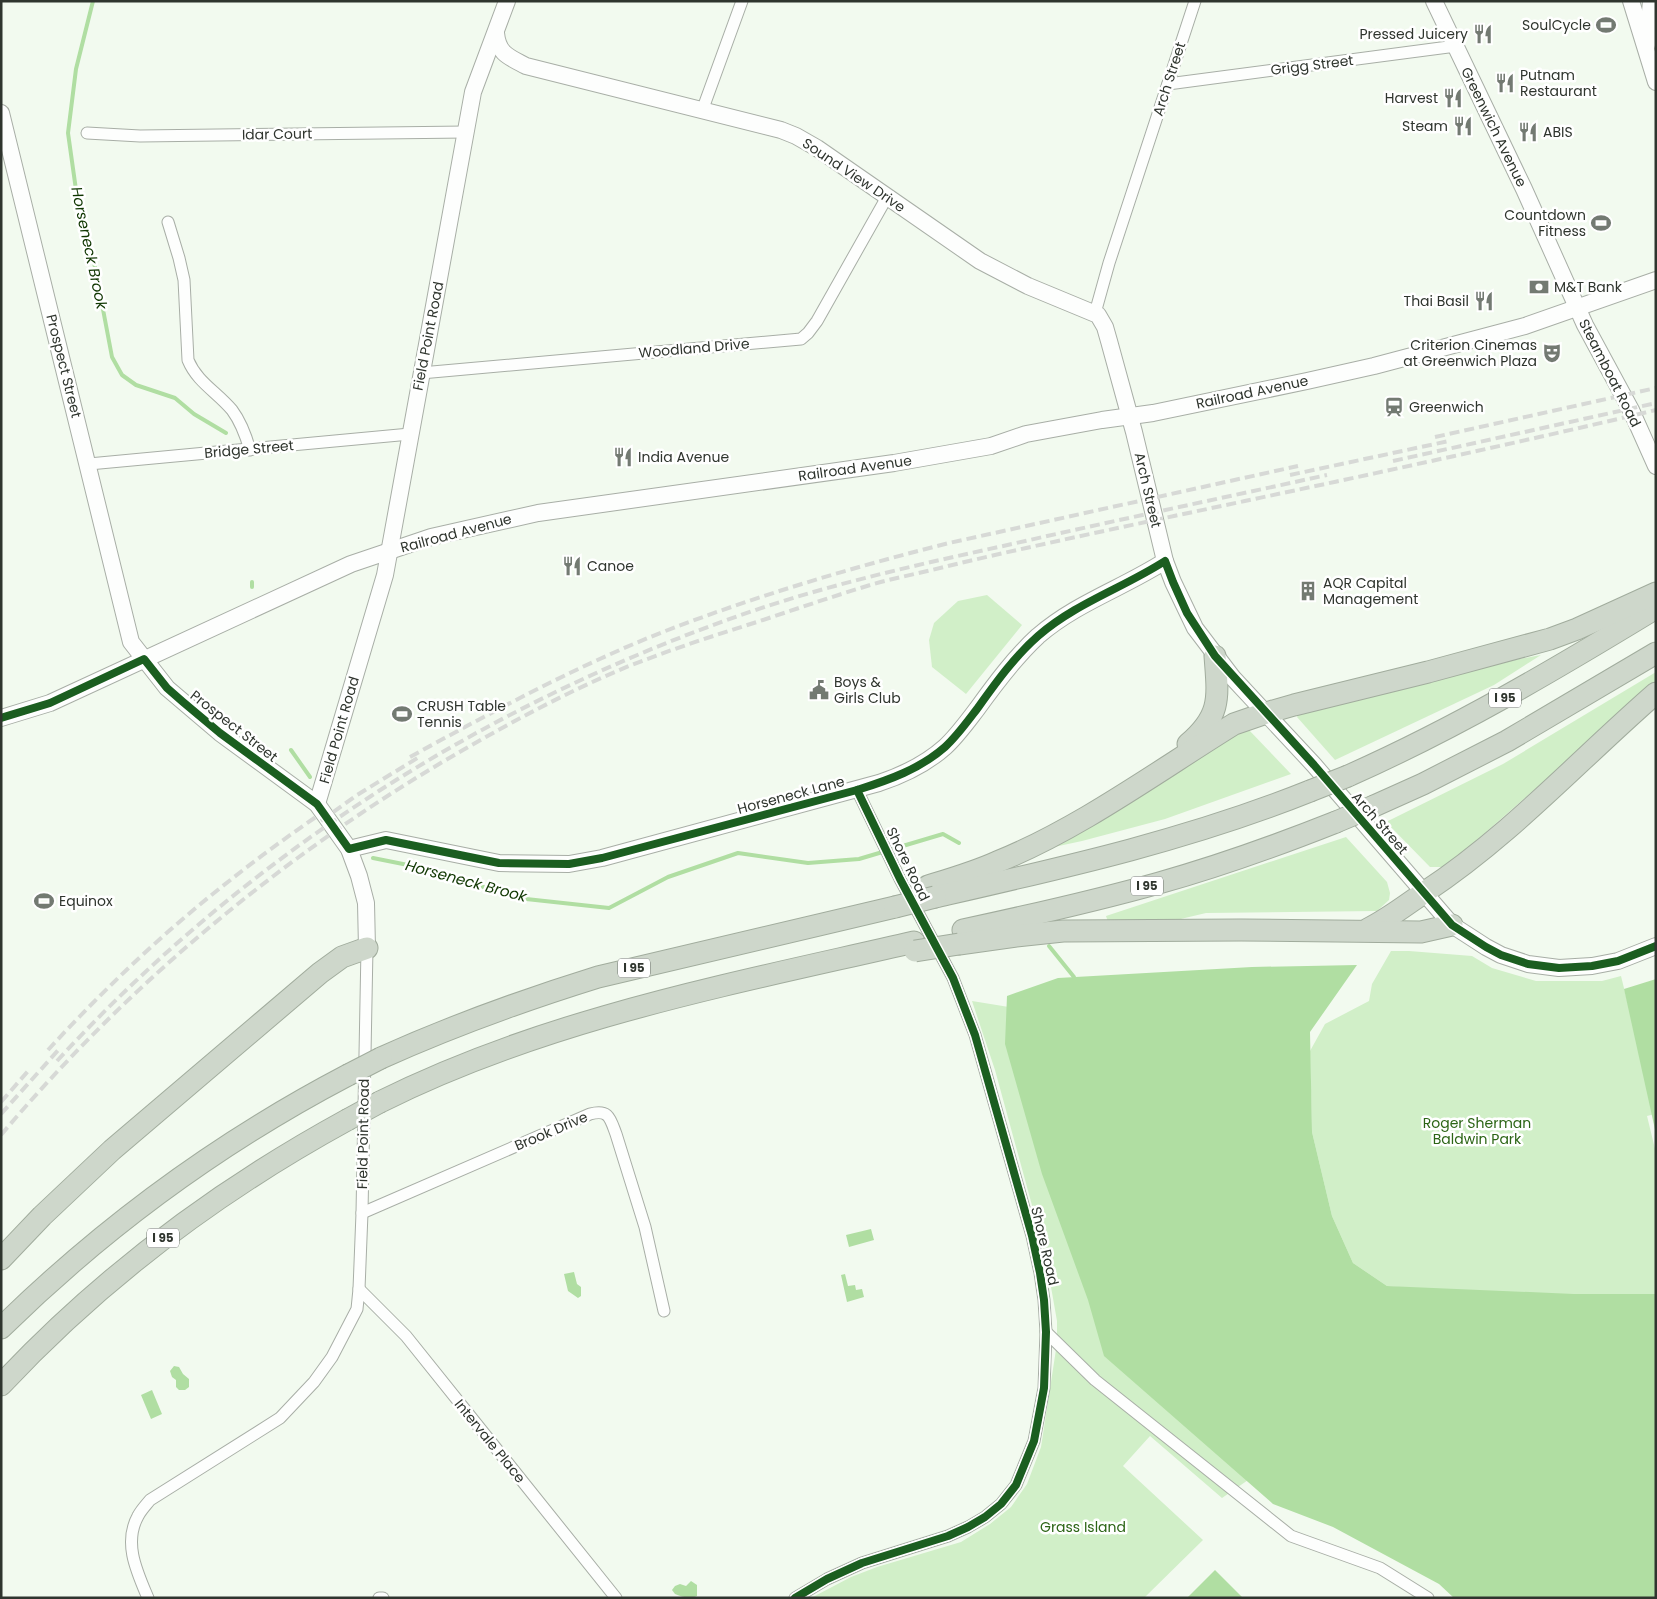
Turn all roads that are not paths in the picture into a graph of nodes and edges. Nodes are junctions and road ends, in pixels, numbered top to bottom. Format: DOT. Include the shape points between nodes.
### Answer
graph roads {
  1 [pos="507,1"];
  2 [pos="742,1"];
  3 [pos="1195,1"];
  4 [pos="1434,1"];
  5 [pos="1631,1"];
  6 [pos="1651,1"];
  7 [pos="496,33"];
  8 [pos="1456,46"];
  9 [pos="1647,49"];
  10 [pos="1656,82"];
  11 [pos="1168,84"];
  12 [pos="702,111"];
  13 [pos="1,113"];
  14 [pos="87,132"];
  15 [pos="466,132"];
  16 [pos="887,197"];
  17 [pos="168,222"];
  18 [pos="1656,280"];
  19 [pos="1578,308"];
  20 [pos="1093,313"];
  21 [pos="421,373"];
  22 [pos="1130,416"];
  23 [pos="410,434"];
  24 [pos="250,450"];
  25 [pos="89,464"];
  26 [pos="1656,466"];
  27 [pos="388,552"];
  28 [pos="1165,561"];
  29 [pos="1656,593"];
  30 [pos="1656,608"];
  31 [pos="1656,653"];
  32 [pos="1216,656"];
  33 [pos="144,659"];
  34 [pos="1656,694"];
  35 [pos="1266,713"];
  36 [pos="1,718"];
  37 [pos="857,790"];
  38 [pos="1127,791"];
  39 [pos="317,804"];
  40 [pos="349,849"];
  41 [pos="932,892"];
  42 [pos="1425,893"];
  43 [pos="1452,925"];
  44 [pos="1365,931"];
  45 [pos="956,938"];
  46 [pos="1656,946"];
  47 [pos="367,948"];
  48 [pos="362,1213"];
  49 [pos="1,1259"];
  50 [pos="359,1289"];
  51 [pos="664,1311"];
  52 [pos="1,1328"];
  53 [pos="1046,1332"];
  54 [pos="1,1385"];
  55 [pos="148,1598"];
  56 [pos="378,1598"];
  57 [pos="383,1598"];
  58 [pos="616,1598"];
  59 [pos="795,1598"];
  60 [pos="1428,1598"];
  1 -- 7 [label="main road, Field Point Road"];
  2 -- 12 [label="street"];
  3 -- 11 [label="street, Arch Street"];
  4 -- 8 [label="main road, Greenwich Avenue"];
  5 -- 9 [label="main road"];
  6 -- 9 [label="main road"];
  7 -- 12 [label="main road, Sound View Drive" via="501,50 526,66"];
  7 -- 15 [label="main road, Field Point Road" via="473,92"];
  8 -- 11 [label="street, Grigg Street"];
  8 -- 19 [label="main road, Greenwich Avenue"];
  9 -- 10 [label="main road"];
  11 -- 20 [label="street, Arch Street"];
  12 -- 16 [label="main road, Sound View Drive" via="796,136"];
  13 -- 25 [label="main road, Prospect Street"];
  14 -- 15 [label="street, Idar Court" via="140,136"];
  15 -- 21 [label="main road, Field Point Road"];
  16 -- 20 [label="main road, Sound View Drive" via="980,261 1028,286"];
  16 -- 21 [label="street, Woodland Drive" via="817,321 801,339"];
  17 -- 24 [label="street" via="184,280 188,360 200,381 231,410"];
  18 -- 19 [label="main road, Railroad Avenue"];
  19 -- 22 [label="main road, Railroad Avenue" via="1525,326 1374,366"];
  19 -- 26 [label="main road, Steamboat Road"];
  20 -- 22 [label="main road, Arch Street" via="1105,327"];
  21 -- 23 [label="main road, Field Point Road"];
  22 -- 27 [label="main road, Railroad Avenue" via="1026,434 991,446 894,463 538,513 431,537"];
  22 -- 28 [label="main road, Arch Street"];
  23 -- 24 [label="street, Bridge Street"];
  23 -- 27 [label="main road, Field Point Road"];
  24 -- 25 [label="street, Bridge Street"];
  25 -- 33 [label="main road, Prospect Street" via="131,642"];
  27 -- 33 [label="main road, Railroad Avenue" via="350,564"];
  27 -- 39 [label="main road, Field Point Road" via="385,575"];
  28 -- 32 [label="main road, Arch Street" via="1195,628"];
  28 -- 37 [label="main road, Horseneck Lane" via="1074,609 1037,637 963,727 929,759 893,778"];
  29 -- 35 [label="highway" via="1577,629 1542,641"];
  30 -- 41 [label="highway, I 95, bridge" via="1490,706 1407,749 1310,791 1163,842 1098,859"];
  31 -- 45 [label="highway, I 95, bridge" via="1507,741 1440,776 1336,822 1249,855 1160,883"];
  32 -- 35 [label="main road, Arch Street"];
  32 -- 38 [label="highway" via="1217,701 1206,725 1178,753"];
  33 -- 36 [label="main road, Railroad Avenue" via="50,702"];
  33 -- 39 [label="main road, Prospect Street" via="178,698"];
  34 -- 42 [label="highway" via="1491,844"];
  35 -- 38 [label="highway" via="1234,724"];
  35 -- 42 [label="main road, Arch Street"];
  37 -- 40 [label="main road, Horseneck Lane" via="569,864 499,863 386,840"];
  37 -- 53 [label="street, Shore Road" via="953,978 975,1035 1032,1236 1044,1300"];
  38 -- 41 [label="highway" via="1067,828"];
  39 -- 40 [label="main road, Field Point Road"];
  40 -- 47 [label="main road, Field Point Road" via="366,903"];
  41 -- 52 [label="highway, I 95, bridge" via="598,977 465,1022 381,1058 255,1128 176,1179 73,1261"];
  42 -- 43 [label="main road, Arch Street"];
  42 -- 44 [label="highway"];
  43 -- 44 [label="highway" via="1421,932"];
  43 -- 46 [label="main road, Arch Street" via="1501,955 1528,964 1559,968 1618,961"];
  44 -- 45 [label="highway" via="1085,931"];
  45 -- 54 [label="highway, I 95, bridge" via="658,1001 568,1027 479,1058 380,1102 270,1164 154,1244 82,1305"];
  47 -- 48 [label="street, Field Point Road"];
  47 -- 49 [label="highway" via="342,957 320,972 112,1150"];
  48 -- 50 [label="street, Field Point Road"];
  48 -- 51 [label="street, Brook Drive" via="599,1111 610,1119 616,1134 645,1227"];
  50 -- 55 [label="street, Field Point Road" via="356,1310 332,1357 314,1382 280,1418 150,1500 138,1515 130,1538"];
  50 -- 58 [label="street, Intervale Place" via="406,1336"];
  53 -- 59 [label="street, Shore Road" via="1044,1388 1034,1441 1016,1485 1001,1504 968,1527 862,1562"];
  53 -- 60 [label="street" via="1095,1380 1291,1536 1380,1568"];
  56 -- 57 [label="street"];
}
